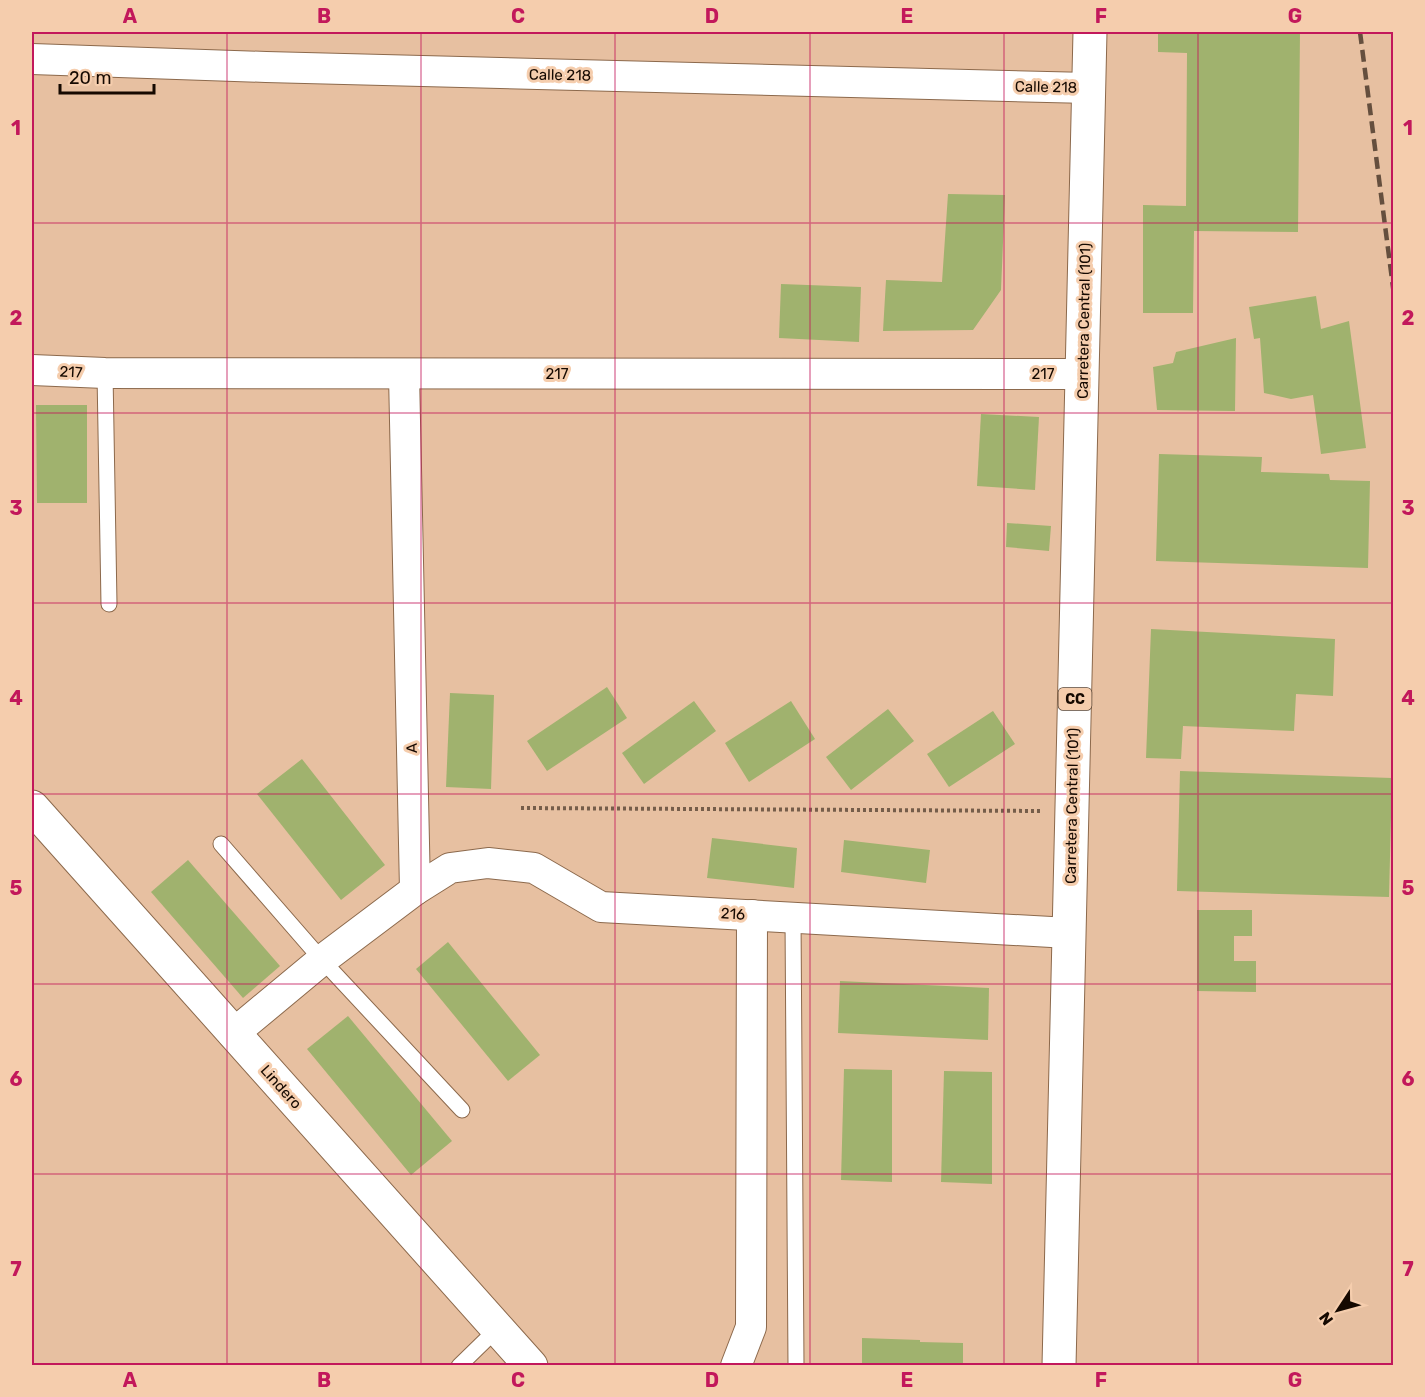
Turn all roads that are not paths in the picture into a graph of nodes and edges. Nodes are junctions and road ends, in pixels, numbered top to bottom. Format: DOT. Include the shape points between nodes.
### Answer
graph roads {
  1 [pos="1090,32"];
  2 [pos="32,59"];
  3 [pos="1089,88"];
  4 [pos="32,370"];
  5 [pos="105,373"];
  6 [pos="404,374"];
  7 [pos="1082,374"];
  8 [pos="109,604"];
  9 [pos="32,807"];
  10 [pos="221,844"];
  11 [pos="415,890"];
  12 [pos="752,915"];
  13 [pos="793,918"];
  14 [pos="1069,933"];
  15 [pos="322,960"];
  16 [pos="233,1034"];
  17 [pos="462,1110"];
  18 [pos="498,1328"];
  19 [pos="459,1365"];
  20 [pos="531,1365"];
  21 [pos="736,1365"];
  22 [pos="796,1365"];
  23 [pos="1059,1365"];
  1 -- 3 [label="main road, Carretera Central (101) / CC"];
  2 -- 3 [label="street, Calle 218"];
  3 -- 7 [label="main road, Carretera Central (101) / CC"];
  4 -- 5 [label="street, 217"];
  5 -- 6 [label="street, 217"];
  5 -- 8 [label="lane"];
  6 -- 7 [label="street, 217"];
  6 -- 11 [label="street, A"];
  7 -- 14 [label="main road, Carretera Central (101) / CC"];
  9 -- 16 [label="main road, Lindero"];
  10 -- 15 [label="lane"];
  11 -- 12 [label="street, 216" via="450,868 488,863 534,868 602,907"];
  11 -- 15 [label="street"];
  12 -- 13 [label="street, 216"];
  12 -- 21 [label="street" via="751,1327"];
  13 -- 14 [label="street, 216"];
  13 -- 22 [label="lane"];
  14 -- 23 [label="main road, Carretera Central (101) / CC"];
  15 -- 16 [label="street"];
  15 -- 17 [label="lane"];
  16 -- 18 [label="main road, Lindero"];
  18 -- 19 [label="lane"];
  18 -- 20 [label="main road, Lindero"];
}
